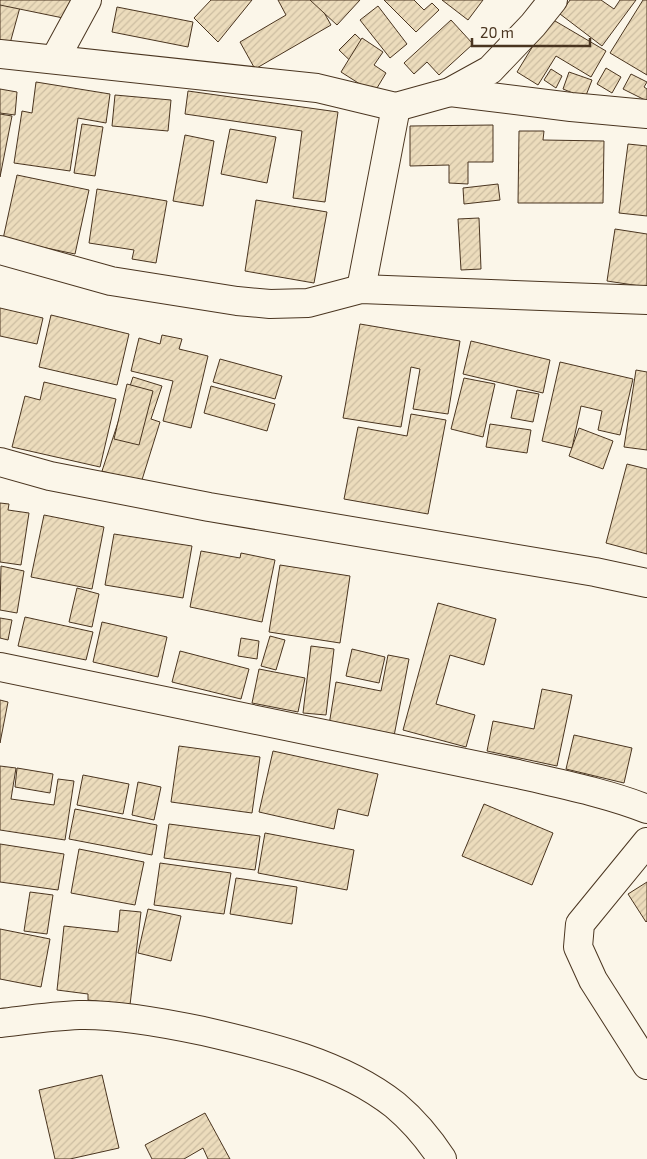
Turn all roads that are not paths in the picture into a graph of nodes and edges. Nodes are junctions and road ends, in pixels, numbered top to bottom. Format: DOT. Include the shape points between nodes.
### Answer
graph roads {
  1 [pos="87,0"];
  2 [pos="553,0"];
  3 [pos="0,54"];
  4 [pos="56,59"];
  5 [pos="450,92"];
  6 [pos="396,107"];
  7 [pos="647,114"];
  8 [pos="0,250"];
  9 [pos="361,288"];
  10 [pos="647,300"];
  11 [pos="0,462"];
  12 [pos="647,583"];
  13 [pos="0,667"];
  14 [pos="647,809"];
  15 [pos="647,842"];
  16 [pos="0,1023"];
  17 [pos="647,1065"];
  18 [pos="442,1159"];
  1 -- 4 [label="street"];
  2 -- 5 [label="street" via="490,70"];
  3 -- 4 [label="street"];
  4 -- 6 [label="street" via="317,88"];
  5 -- 6 [label="street"];
  5 -- 7 [label="street"];
  6 -- 9 [label="street"];
  8 -- 9 [label="street" via="111,281 237,301 308,304"];
  9 -- 10 [label="street"];
  11 -- 12 [label="street" via="50,476 209,508 576,568"];
  13 -- 14 [label="street" via="518,774"];
  15 -- 17 [label="street" via="580,924 578,946 593,980"];
  16 -- 18 [label="street" via="80,1015 110,1017 165,1023 298,1055 354,1080 395,1105 425,1134"];
}
